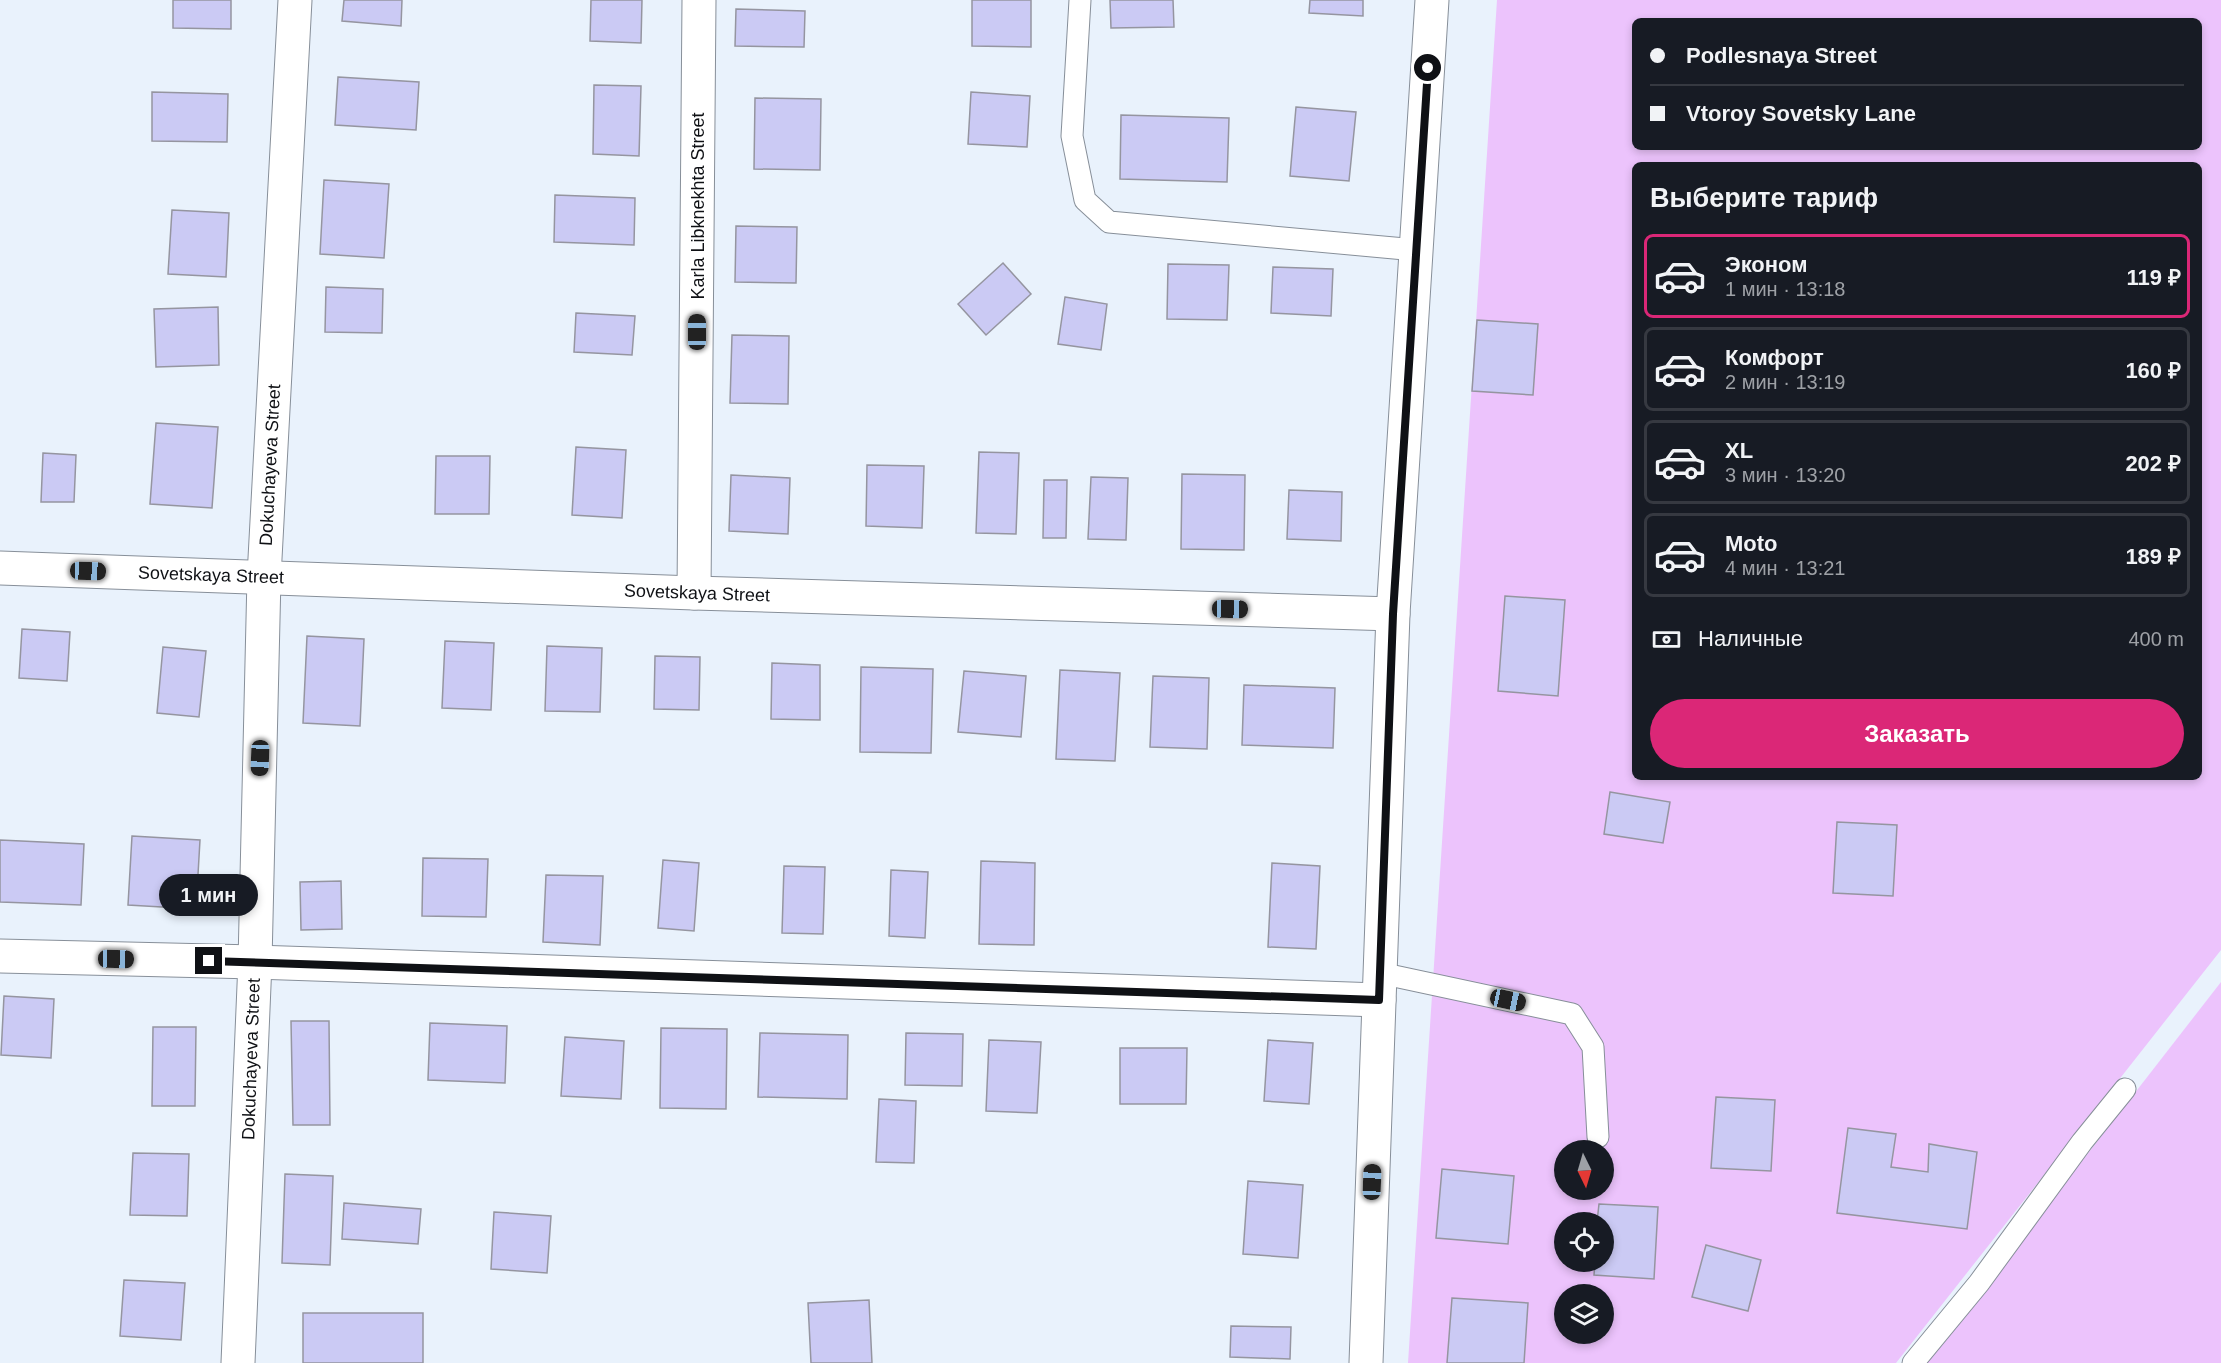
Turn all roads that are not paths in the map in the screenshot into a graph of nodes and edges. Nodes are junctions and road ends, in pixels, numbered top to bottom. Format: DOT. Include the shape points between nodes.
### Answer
graph roads {
  1 [pos="295,0"];
  2 [pos="699,0"];
  3 [pos="1080,0"];
  4 [pos="1432,0"];
  5 [pos="1416,250"];
  6 [pos="0,568"];
  7 [pos="264,577"];
  8 [pos="694,593"];
  9 [pos="1393,614"];
  10 [pos="0,956"];
  11 [pos="255,962"];
  12 [pos="1380,986"];
  13 [pos="2125,1089"];
  14 [pos="1598,1137"];
  15 [pos="238,1363"];
  16 [pos="1366,1363"];
  17 [pos="1913,1363"];
  1 -- 7 [label="street, Dokuchayeva Street"];
  2 -- 8 [label="street, Karla Libknekhta Street"];
  3 -- 5 [label="lane" via="1072,136 1085,200 1109,222"];
  4 -- 5 [label="street"];
  5 -- 9 [label="street"];
  6 -- 7 [label="street, Sovetskaya Street"];
  7 -- 8 [label="street, Sovetskaya Street"];
  7 -- 11 [label="street, Dokuchayeva Street"];
  8 -- 9 [label="street, Sovetskaya Street"];
  9 -- 12 [label="street"];
  10 -- 11 [label="street"];
  11 -- 12 [label="street"];
  11 -- 15 [label="street, Dokuchayeva Street"];
  12 -- 14 [label="lane" via="1572,1014 1593,1047"];
  12 -- 16 [label="street"];
  13 -- 17 [label="lane" via="1979,1283"];
}
